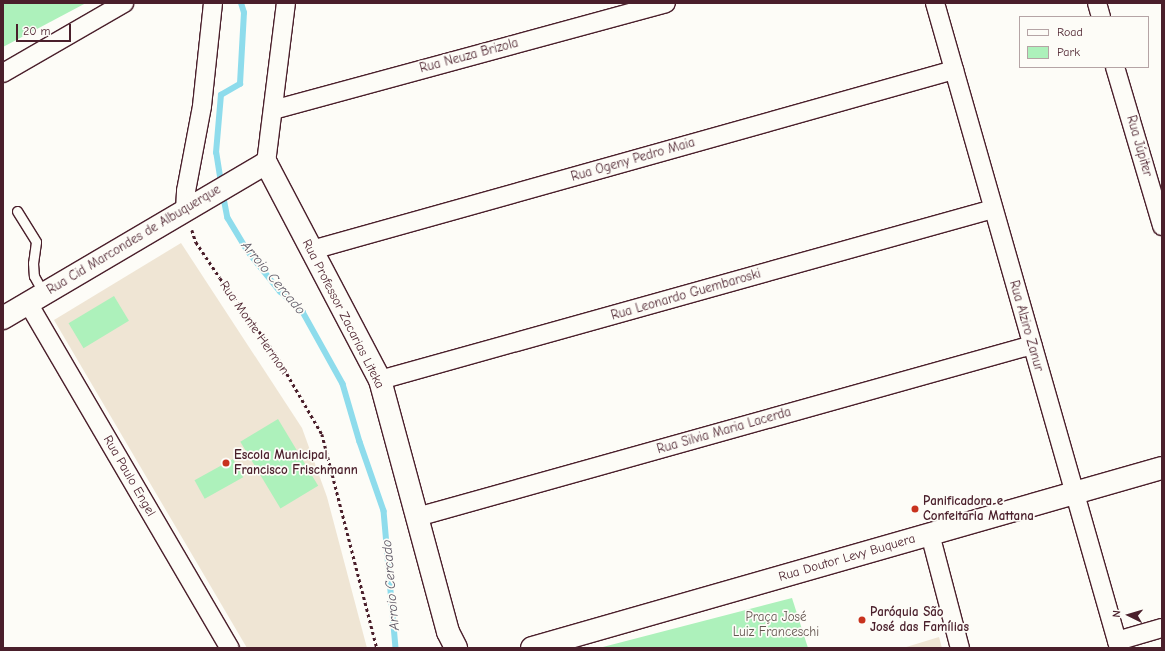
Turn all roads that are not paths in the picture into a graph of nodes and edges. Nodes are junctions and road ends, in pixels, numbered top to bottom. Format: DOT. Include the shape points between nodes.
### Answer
graph roads {
  1 [pos="124,3"];
  2 [pos="213,3"];
  3 [pos="286,3"];
  4 [pos="666,3"];
  5 [pos="934,3"];
  6 [pos="1097,3"];
  7 [pos="1101,16"];
  8 [pos="1116,68"];
  9 [pos="954,70"];
  10 [pos="3,73"];
  11 [pos="273,110"];
  12 [pos="266,163"];
  13 [pos="193,206"];
  14 [pos="993,209"];
  15 [pos="17,211"];
  16 [pos="1162,226"];
  17 [pos="312,250"];
  18 [pos="36,299"];
  19 [pos="3,318"];
  20 [pos="1032,345"];
  21 [pos="380,380"];
  22 [pos="1162,468"];
  23 [pos="1074,493"];
  24 [pos="417,517"];
  25 [pos="930,534"];
  26 [pos="1162,628"];
  27 [pos="1118,644"];
  28 [pos="230,648"];
  29 [pos="456,648"];
  30 [pos="532,648"];
  31 [pos="960,648"];
  1 -- 10 [label="street"];
  2 -- 13 [label="street" via="202,106 186,191"];
  3 -- 11 [label="street"];
  4 -- 11 [label="street, Rua Neuza Brizola"];
  5 -- 9 [label="street, Rua Alziro Zanur"];
  6 -- 7 [label="street"];
  8 -- 16 [label="street, Rua Júpiter"];
  9 -- 14 [label="street, Rua Alziro Zanur"];
  9 -- 17 [label="street, Rua Ogeny Pedro Maia"];
  11 -- 12 [label="street"];
  12 -- 13 [label="street, Rua Cid Marcondes de Albuquerque"];
  12 -- 17 [label="street, Rua Professor Zacarias Liteka"];
  13 -- 18 [label="street, Rua Cid Marcondes de Albuquerque"];
  14 -- 20 [label="street, Rua Alziro Zanur"];
  14 -- 21 [label="street, Rua Leonardo Guembaroski"];
  15 -- 18 [label="lane" via="36,242 33,263"];
  17 -- 21 [label="street, Rua Professor Zacarias Liteka"];
  18 -- 19 [label="street, Rua Cid Marcondes de Albuquerque"];
  18 -- 28 [label="street, Rua Paulo Engel"];
  20 -- 23 [label="street, Rua Alziro Zanur"];
  20 -- 24 [label="street, Rua Silvia Maria Lacerda"];
  21 -- 24 [label="street, Rua Professor Zacarias Liteka"];
  22 -- 23 [label="street, Rua Doutor Levy Buquera"];
  23 -- 25 [label="street, Rua Doutor Levy Buquera"];
  23 -- 27 [label="street, Rua Alziro Zanur"];
  24 -- 29 [label="street, Rua Professor Zacarias Liteka" via="448,632"];
  25 -- 30 [label="street, Rua Doutor Levy Buquera"];
  25 -- 31 [label="street"];
  26 -- 27 [label="street"];
}
